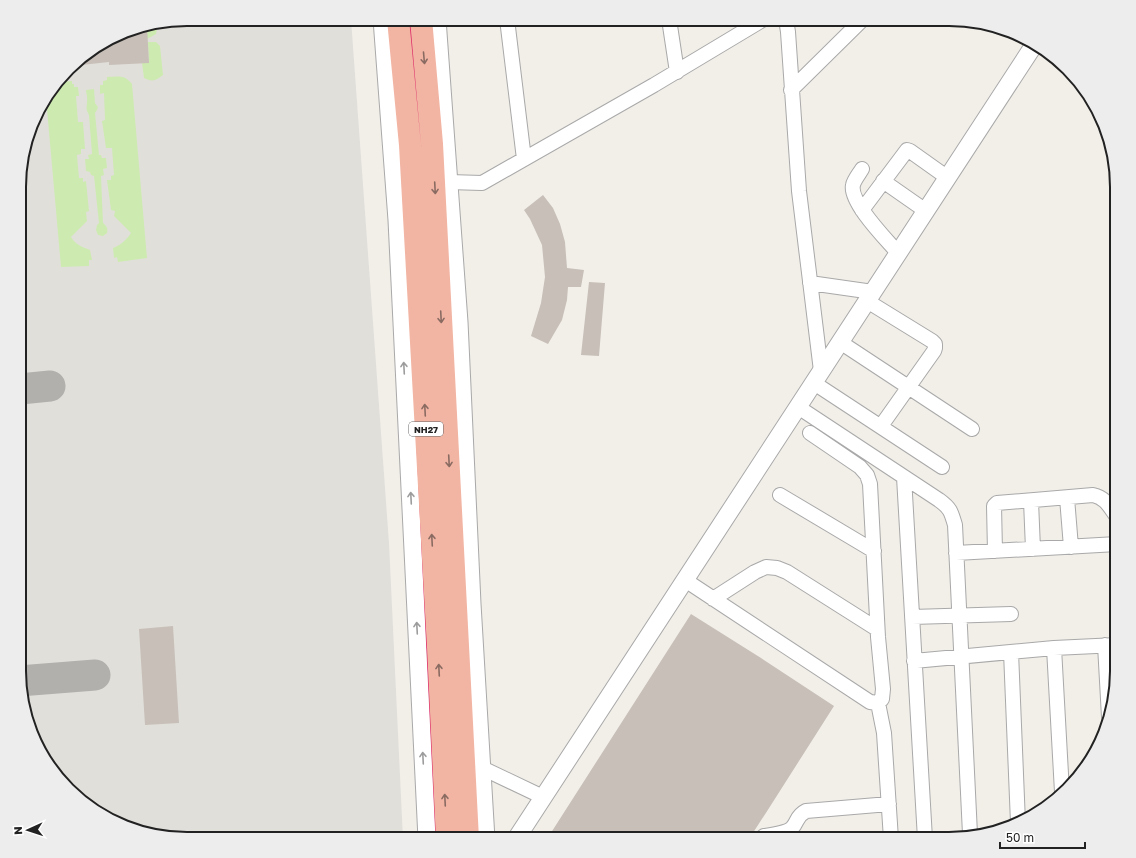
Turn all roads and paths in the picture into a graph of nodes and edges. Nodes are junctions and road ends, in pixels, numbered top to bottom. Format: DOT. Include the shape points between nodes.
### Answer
graph roads {
  1 [pos="383,26"];
  2 [pos="399,26"];
  3 [pos="422,26"];
  4 [pos="438,26"];
  5 [pos="508,26"];
  6 [pos="670,26"];
  7 [pos="753,26"];
  8 [pos="787,26"];
  9 [pos="856,26"];
  10 [pos="1031,49"];
  11 [pos="677,72"];
  12 [pos="791,90"];
  13 [pos="524,159"];
  14 [pos="862,169"];
  15 [pos="948,178"];
  16 [pos="883,181"];
  17 [pos="449,182"];
  18 [pos="862,210"];
  19 [pos="926,211"];
  20 [pos="898,253"];
  21 [pos="810,282"];
  22 [pos="870,297"];
  23 [pos="840,342"];
  24 [pos="818,377"];
  25 [pos="908,387"];
  26 [pos="798,407"];
  27 [pos="881,426"];
  28 [pos="972,429"];
  29 [pos="810,433"];
  30 [pos="942,467"];
  31 [pos="904,477"];
  32 [pos="780,495"];
  33 [pos="1067,498"];
  34 [pos="1030,501"];
  35 [pos="1110,507"];
  36 [pos="1110,544"];
  37 [pos="1071,547"];
  38 [pos="1033,549"];
  39 [pos="874,551"];
  40 [pos="996,551"];
  41 [pos="956,553"];
  42 [pos="685,580"];
  43 [pos="713,598"];
  44 [pos="1011,614"];
  45 [pos="912,617"];
  46 [pos="959,617"];
  47 [pos="457,629"];
  48 [pos="877,629"];
  49 [pos="1110,645"];
  50 [pos="1054,648"];
  51 [pos="1011,652"];
  52 [pos="961,657"];
  53 [pos="914,660"];
  54 [pos="476,666"];
  55 [pos="878,703"];
  56 [pos="482,768"];
  57 [pos="1062,786"];
  58 [pos="543,798"];
  59 [pos="889,804"];
  60 [pos="1018,816"];
  61 [pos="970,831"];
  62 [pos="427,832"];
  63 [pos="447,832"];
  64 [pos="468,832"];
  65 [pos="486,832"];
  66 [pos="521,832"];
  67 [pos="781,832"];
  68 [pos="891,832"];
  69 [pos="925,832"];
  62 -- 1 [label="street, one-way" via="397,220"];
  63 -- 2 [label="highway, NH27, one-way" via="411,153"];
  3 -- 47 [label="highway, NH27, one-way" via="432,144"];
  4 -- 17 [label="street"];
  5 -- 13 [label="street"];
  6 -- 11 [label="street"];
  7 -- 11 [label="street"];
  8 -- 12 [label="street"];
  9 -- 12 [label="street"];
  10 -- 15 [label="street"];
  11 -- 13 [label="street"];
  12 -- 21 [label="street"];
  13 -- 17 [label="street" via="482,182"];
  14 -- 18 [label="street" via="853,185 854,197"];
  15 -- 16 [label="street" via="908,150"];
  15 -- 19 [label="street"];
  16 -- 18 [label="street"];
  16 -- 19 [label="street"];
  17 -- 54 [label="street" via="459,322"];
  18 -- 20 [label="street"];
  19 -- 20 [label="street"];
  20 -- 22 [label="street"];
  21 -- 22 [label="street"];
  21 -- 24 [label="street"];
  22 -- 23 [label="street"];
  22 -- 25 [label="street" via="935,344 934,351"];
  23 -- 24 [label="street"];
  23 -- 25 [label="street"];
  24 -- 26 [label="street"];
  24 -- 27 [label="street"];
  25 -- 27 [label="street"];
  25 -- 28 [label="street"];
  26 -- 31 [label="street"];
  26 -- 42 [label="street"];
  27 -- 30 [label="street"];
  29 -- 39 [label="street" via="860,467 867,475 870,484"];
  31 -- 41 [label="street" via="949,507 955,525"];
  31 -- 45 [label="street"];
  32 -- 39 [label="street"];
  33 -- 34 [label="street"];
  33 -- 35 [label="street" via="1093,495 1105,500"];
  33 -- 37 [label="street"];
  34 -- 38 [label="street"];
  34 -- 40 [label="street" via="995,504"];
  36 -- 37 [label="street"];
  37 -- 38 [label="street"];
  38 -- 40 [label="street"];
  39 -- 48 [label="street"];
  40 -- 41 [label="street"];
  41 -- 46 [label="street"];
  42 -- 43 [label="street"];
  42 -- 58 [label="street"];
  43 -- 48 [label="street" via="755,572 766,567 777,568"];
  43 -- 55 [label="street" via="870,702"];
  44 -- 46 [label="street"];
  45 -- 46 [label="street"];
  45 -- 53 [label="street"];
  46 -- 52 [label="street"];
  47 -- 54 [label="highway"];
  47 -- 64 [label="highway, NH27"];
  48 -- 55 [label="street" via="883,689 882,698"];
  49 -- 50 [label="street"];
  50 -- 51 [label="street"];
  50 -- 57 [label="street"];
  51 -- 52 [label="street"];
  51 -- 60 [label="street"];
  52 -- 53 [label="street"];
  52 -- 61 [label="street"];
  53 -- 69 [label="street"];
  54 -- 56 [label="street"];
  55 -- 59 [label="street" via="884,733"];
  56 -- 58 [label="street"];
  56 -- 65 [label="street"];
  58 -- 66 [label="street"];
  59 -- 67 [label="street" via="806,811 798,816 789,830"];
  59 -- 68 [label="street"];
}
